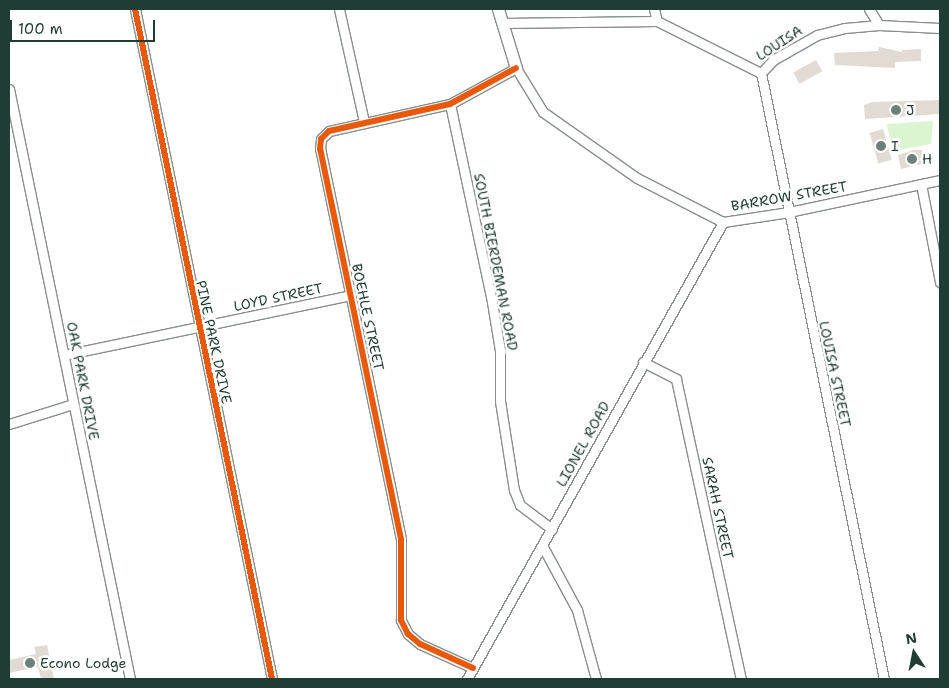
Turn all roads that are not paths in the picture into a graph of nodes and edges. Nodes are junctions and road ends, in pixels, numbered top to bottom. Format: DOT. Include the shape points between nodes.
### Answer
graph roads {
  1 [pos="135,9"];
  2 [pos="339,9"];
  3 [pos="498,9"];
  4 [pos="654,9"];
  5 [pos="869,9"];
  6 [pos="657,21"];
  7 [pos="502,23"];
  8 [pos="880,25"];
  9 [pos="940,28"];
  10 [pos="516,68"];
  11 [pos="762,73"];
  12 [pos="9,89"];
  13 [pos="450,104"];
  14 [pos="364,122"];
  15 [pos="940,180"];
  16 [pos="921,184"];
  17 [pos="788,212"];
  18 [pos="723,222"];
  19 [pos="940,282"];
  20 [pos="351,295"];
  21 [pos="198,328"];
  22 [pos="64,355"];
  23 [pos="644,362"];
  24 [pos="74,404"];
  25 [pos="9,424"];
  26 [pos="552,528"];
  27 [pos="542,547"];
  28 [pos="473,668"];
  29 [pos="130,679"];
  30 [pos="272,679"];
  31 [pos="467,679"];
  32 [pos="596,679"];
  33 [pos="741,679"];
  34 [pos="884,679"];
  1 -- 21 [label="street, PINE PARK DRIVE"];
  2 -- 14 [label="street"];
  3 -- 7 [label="street"];
  4 -- 6 [label="street"];
  5 -- 8 [label="street"];
  6 -- 7 [label="street"];
  6 -- 11 [label="street, LOUISA"];
  7 -- 10 [label="street"];
  8 -- 9 [label="street, LOUISA"];
  8 -- 11 [label="street, LOUISA" via="845,28 817,35 773,60"];
  10 -- 13 [label="street, BOEHLE STREET"];
  10 -- 18 [label="street, BARROW STREET" via="543,112 637,178"];
  11 -- 17 [label="street, LOUISA STREET"];
  12 -- 22 [label="street, OAK PARK DRIVE"];
  13 -- 14 [label="street, BOEHLE STREET"];
  13 -- 26 [label="street, SOUTH BIERDEMAN ROAD" via="492,302 500,352 500,401 514,490 520,505"];
  14 -- 20 [label="street, BOEHLE STREET" via="329,130 321,139 320,149"];
  15 -- 16 [label="street, BARROW STREET"];
  16 -- 17 [label="street, BARROW STREET"];
  16 -- 19 [label="street"];
  17 -- 18 [label="street, BARROW STREET"];
  17 -- 34 [label="street, LOUISA STREET"];
  18 -- 23 [label="street, LIONEL ROAD"];
  20 -- 21 [label="street, LOYD STREET"];
  20 -- 28 [label="street, BOEHLE STREET" via="401,539 401,620 408,634 420,644"];
  21 -- 22 [label="street, LOYD STREET"];
  21 -- 30 [label="street, PINE PARK DRIVE"];
  22 -- 24 [label="street, OAK PARK DRIVE"];
  23 -- 26 [label="street, LIONEL ROAD"];
  23 -- 33 [label="street, SARAH STREET" via="676,379"];
  24 -- 25 [label="street"];
  24 -- 29 [label="street, OAK PARK DRIVE"];
  26 -- 27 [label="street, LIONEL ROAD"];
  27 -- 28 [label="street, LIONEL ROAD"];
  27 -- 32 [label="street" via="577,610"];
  28 -- 31 [label="street, LIONEL ROAD"];
}
